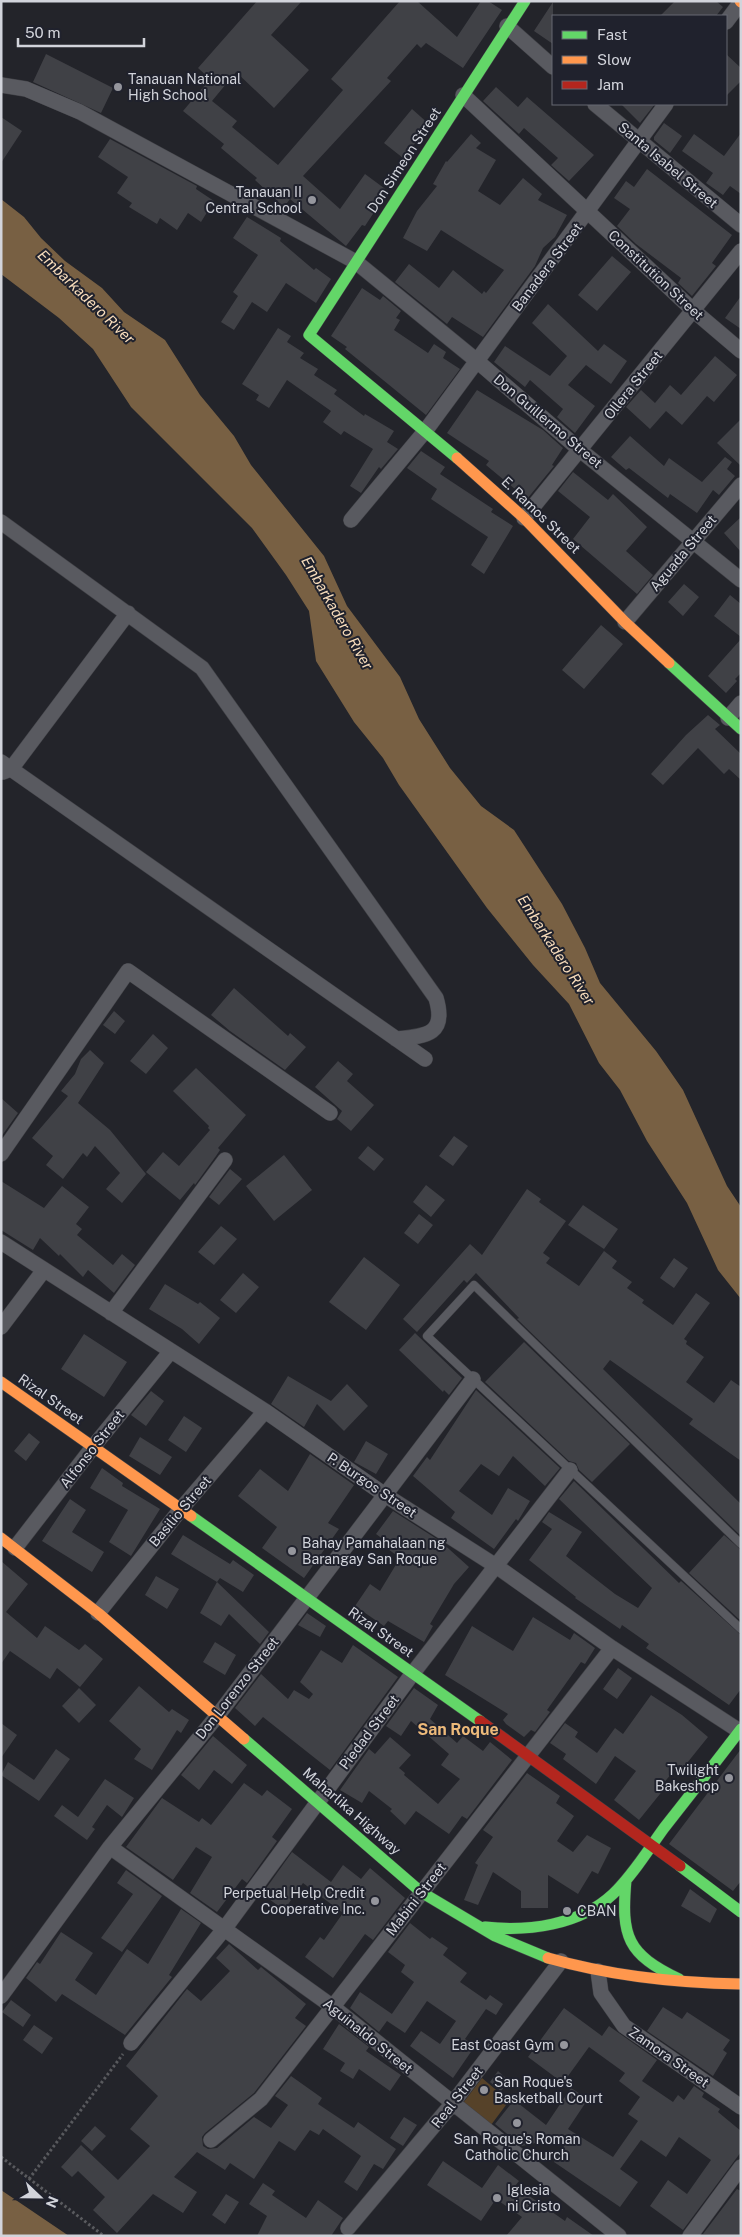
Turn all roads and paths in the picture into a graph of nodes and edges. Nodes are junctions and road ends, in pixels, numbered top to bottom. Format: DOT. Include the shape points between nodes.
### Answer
graph roads {
  1 [pos="525,1"];
  2 [pos="740,2"];
  3 [pos="727,21"];
  4 [pos="508,26"];
  5 [pos="552,66"];
  6 [pos="1,85"];
  7 [pos="463,95"];
  8 [pos="596,105"];
  9 [pos="665,105"];
  10 [pos="638,142"];
  11 [pos="588,212"];
  12 [pos="741,225"];
  13 [pos="741,251"];
  14 [pos="356,262"];
  15 [pos="694,310"];
  16 [pos="309,335"];
  17 [pos="741,351"];
  18 [pos="477,361"];
  19 [pos="426,430"];
  20 [pos="580,450"];
  21 [pos="741,485"];
  22 [pos="524,518"];
  23 [pos="351,520"];
  24 [pos="1,522"];
  25 [pos="693,541"];
  26 [pos="741,580"];
  27 [pos="128,613"];
  28 [pos="625,622"];
  29 [pos="741,703"];
  30 [pos="728,718"];
  31 [pos="741,729"];
  32 [pos="5,768"];
  33 [pos="396,1039"];
  34 [pos="424,1059"];
  35 [pos="330,1113"];
  36 [pos="1,1154"];
  37 [pos="226,1160"];
  38 [pos="1,1242"];
  39 [pos="44,1270"];
  40 [pos="111,1313"];
  41 [pos="1,1327"];
  42 [pos="171,1351"];
  43 [pos="473,1379"];
  44 [pos="1,1382"];
  45 [pos="265,1411"];
  46 [pos="93,1447"];
  47 [pos="570,1470"];
  48 [pos="385,1495"];
  49 [pos="181,1509"];
  50 [pos="1,1538"];
  51 [pos="741,1544"];
  52 [pos="15,1548"];
  53 [pos="496,1566"];
  54 [pos="306,1598"];
  55 [pos="98,1613"];
  56 [pos="741,1629"];
  57 [pos="612,1648"];
  58 [pos="413,1673"];
  59 [pos="218,1715"];
  60 [pos="740,1730"];
  61 [pos="529,1755"];
  62 [pos="318,1801"];
  63 [pos="651,1845"];
  64 [pos="110,1847"];
  65 [pos="626,1880"];
  66 [pos="421,1892"];
  67 [pos="741,1912"];
  68 [pos="479,1926"];
  69 [pos="225,1928"];
  70 [pos="561,1961"];
  71 [pos="598,1971"];
  72 [pos="688,1984"];
  73 [pos="741,1984"];
  74 [pos="1,1996"];
  75 [pos="333,2007"];
  76 [pos="132,2043"];
  77 [pos="452,2104"];
  78 [pos="741,2107"];
  79 [pos="211,2140"];
  80 [pos="1,2157"];
  81 [pos="741,2167"];
  82 [pos="29,2179"];
  83 [pos="348,2228"];
  84 [pos="104,2236"];
  85 [pos="619,2236"];
  86 [pos="690,2236"];
  1 -- 4 [label="main road, Don Simeon Street"];
  2 -- 3 [label="street"];
  4 -- 5 [label="street"];
  4 -- 7 [label="main road, Don Simeon Street"];
  6 -- 14 [label="street, Don Guillermo Street" via="26,89 80,112"];
  7 -- 11 [label="street, Constitution Street"];
  7 -- 14 [label="main road, Don Simeon Street"];
  8 -- 10 [label="street, Santa Isabel Street"];
  9 -- 10 [label="street, Banadera Street"];
  10 -- 11 [label="street, Banadera Street"];
  10 -- 12 [label="street, Santa Isabel Street"];
  11 -- 15 [label="street, Constitution Street"];
  11 -- 18 [label="street, Banadera Street"];
  13 -- 15 [label="street, Ollera Street"];
  14 -- 16 [label="main road, Don Simeon Street"];
  14 -- 18 [label="street, Don Guillermo Street"];
  15 -- 17 [label="street, Constitution Street"];
  15 -- 20 [label="street, Ollera Street"];
  16 -- 19 [label="main road, E. Ramos Street"];
  18 -- 19 [label="street, Banadera Street"];
  18 -- 20 [label="street, Don Guillermo Street"];
  19 -- 22 [label="main road, E. Ramos Street"];
  19 -- 23 [label="street, Banadera Street"];
  20 -- 22 [label="street, Ollera Street"];
  20 -- 25 [label="street, Don Guillermo Street"];
  21 -- 25 [label="street, Aguada Street"];
  22 -- 28 [label="main road, E. Ramos Street"];
  24 -- 27 [label="street"];
  25 -- 26 [label="street, Don Guillermo Street"];
  25 -- 28 [label="street, Aguada Street"];
  27 -- 32 [label="street"];
  27 -- 33 [label="street" via="202,668 436,998 440,1013 436,1028 426,1036"];
  28 -- 30 [label="main road, E. Ramos Street"];
  29 -- 30 [label="street"];
  30 -- 31 [label="main road, E. Ramos Street"];
  32 -- 33 [label="street"];
  33 -- 34 [label="street"];
  35 -- 36 [label="street" via="128,971"];
  37 -- 40 [label="street"];
  38 -- 39 [label="street, P. Burgos Street"];
  39 -- 40 [label="street, P. Burgos Street"];
  39 -- 41 [label="street"];
  40 -- 42 [label="street, P. Burgos Street"];
  42 -- 45 [label="street, P. Burgos Street"];
  42 -- 46 [label="street, Alfonso Street"];
  43 -- 47 [label="lane"];
  43 -- 48 [label="street, Don Lorenzo Street"];
  43 -- 51 [label="lane" via="427,1336 474,1285"];
  44 -- 46 [label="main road, Rizal Street"];
  45 -- 48 [label="street, P. Burgos Street"];
  45 -- 49 [label="street, Basilio Street"];
  46 -- 49 [label="main road, Rizal Street"];
  46 -- 52 [label="street, Alfonso Street"];
  47 -- 53 [label="street, Piedad Street"];
  47 -- 56 [label="lane"];
  48 -- 53 [label="street, P. Burgos Street"];
  48 -- 54 [label="street, Don Lorenzo Street"];
  49 -- 54 [label="main road, Rizal Street"];
  49 -- 55 [label="street, Basilio Street"];
  50 -- 52 [label="main road, Maharlika Highway"];
  52 -- 55 [label="main road, Maharlika Highway"];
  53 -- 57 [label="street, P. Burgos Street"];
  53 -- 58 [label="street, Piedad Street"];
  54 -- 58 [label="main road, Rizal Street"];
  54 -- 59 [label="street, Don Lorenzo Street"];
  55 -- 59 [label="main road, Maharlika Highway"];
  57 -- 60 [label="street, P. Burgos Street"];
  57 -- 61 [label="street, Mabini Street"];
  58 -- 61 [label="main road, Rizal Street"];
  58 -- 62 [label="street, Piedad Street"];
  59 -- 62 [label="main road, Maharlika Highway"];
  59 -- 64 [label="street, Don Lorenzo Street"];
  60 -- 63 [label="main road"];
  61 -- 63 [label="main road, Rizal Street"];
  61 -- 66 [label="street, Mabini Street"];
  62 -- 66 [label="main road, Maharlika Highway"];
  62 -- 69 [label="street, Piedad Street"];
  63 -- 65 [label="main road"];
  63 -- 67 [label="main road, Rizal Street"];
  64 -- 69 [label="street, Aguinaldo Street"];
  64 -- 74 [label="street, Don Lorenzo Street"];
  65 -- 68 [label="main road" via="605,1900 582,1914 557,1922 513,1929"];
  65 -- 72 [label="main road" via="625,1925 633,1945 646,1962"];
  66 -- 68 [label="main road, Maharlika Highway"];
  66 -- 75 [label="street, Mabini Street"];
  68 -- 70 [label="main road, Maharlika Highway" via="521,1948"];
  69 -- 75 [label="street, Aguinaldo Street"];
  69 -- 76 [label="street, Piedad Street"];
  70 -- 71 [label="main road, Maharlika Highway"];
  70 -- 77 [label="street, Real Street"];
  71 -- 72 [label="main road, Maharlika Highway"];
  71 -- 78 [label="street, Zamora Street" via="601,1993 624,2026"];
  72 -- 73 [label="main road, Maharlika Highway"];
  75 -- 77 [label="street, Aguinaldo Street"];
  75 -- 79 [label="street, Mabini Street" via="261,2098"];
  76 -- 82 [label="path"];
  77 -- 83 [label="street, Real Street"];
  77 -- 85 [label="street, Aguinaldo Street"];
  80 -- 82 [label="path"];
  81 -- 86 [label="street"];
  82 -- 84 [label="path"];
}
